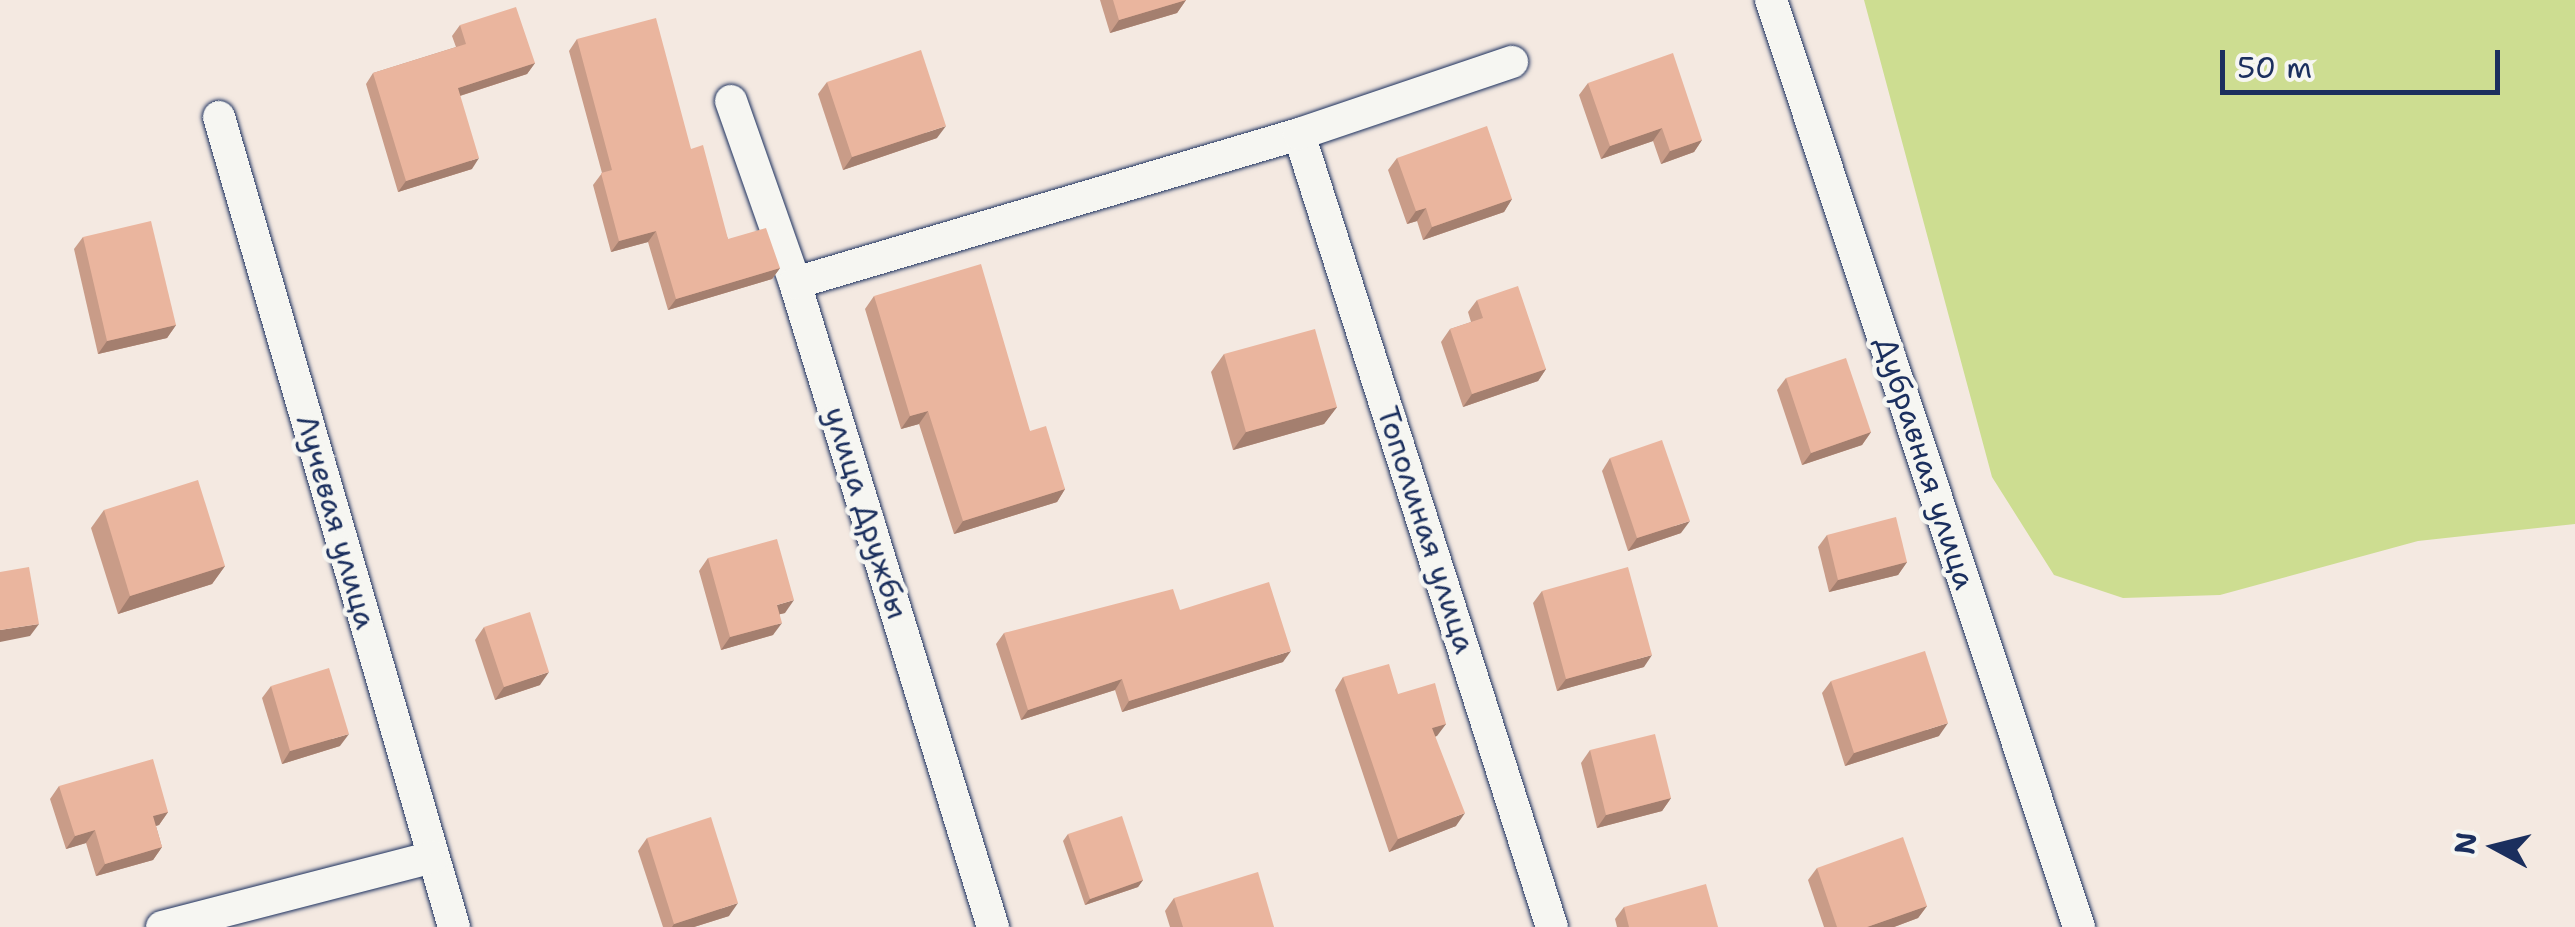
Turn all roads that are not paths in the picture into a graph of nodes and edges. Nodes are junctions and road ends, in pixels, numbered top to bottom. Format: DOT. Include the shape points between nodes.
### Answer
graph roads {
  1 [pos="1770,0"];
  2 [pos="1512,62"];
  3 [pos="731,102"];
  4 [pos="218,116"];
  5 [pos="1299,134"];
  6 [pos="795,283"];
  7 [pos="433,858"];
  8 [pos="162,927"];
  9 [pos="454,927"];
  10 [pos="993,927"];
  11 [pos="1552,927"];
  12 [pos="2079,927"];
  1 -- 12 [label="street, Дубравная улица"];
  2 -- 5 [label="street"];
  3 -- 6 [label="street, улица Дружбы"];
  4 -- 7 [label="street, Лучевая улица"];
  5 -- 6 [label="street"];
  5 -- 11 [label="street, Тополиная улица"];
  6 -- 10 [label="street, улица Дружбы"];
  7 -- 8 [label="street"];
  7 -- 9 [label="street, Лучевая улица"];
}
